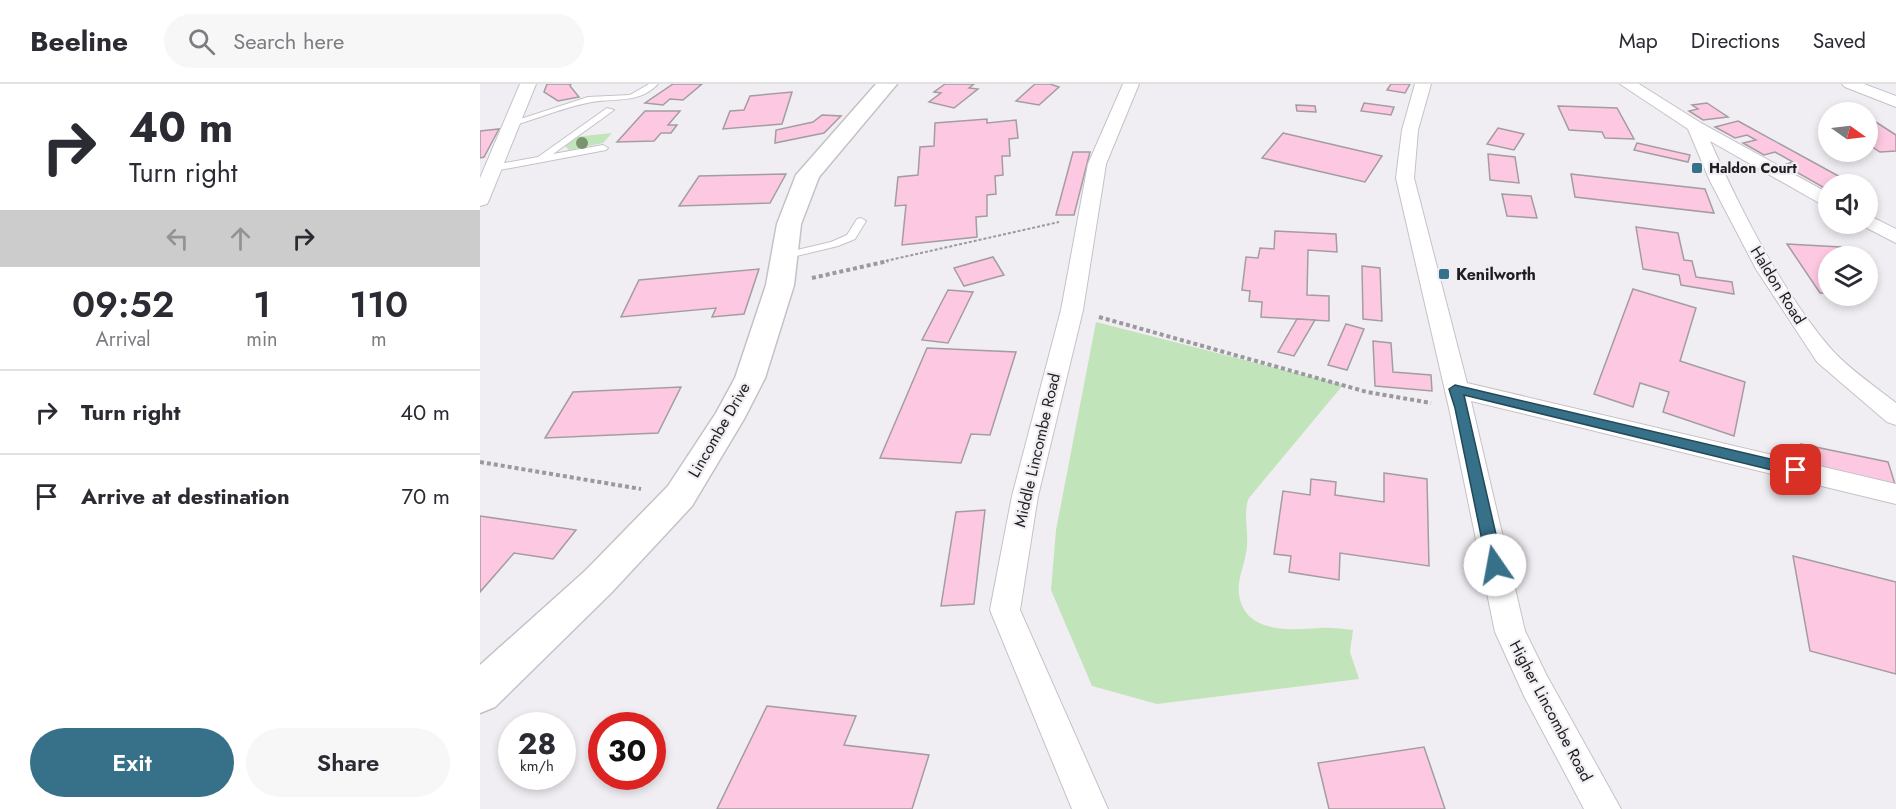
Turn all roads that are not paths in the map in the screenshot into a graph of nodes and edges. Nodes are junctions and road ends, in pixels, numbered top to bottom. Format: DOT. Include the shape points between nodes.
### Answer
graph roads {
  1 [pos="528,84"];
  2 [pos="654,84"];
  3 [pos="887,84"];
  4 [pos="1131,84"];
  5 [pos="1423,84"];
  6 [pos="1628,84"];
  7 [pos="1850,84"];
  8 [pos="1896,102"];
  9 [pos="610,110"];
  10 [pos="512,123"];
  11 [pos="1695,126"];
  12 [pos="603,148"];
  13 [pos="539,159"];
  14 [pos="494,168"];
  15 [pos="1818,194"];
  16 [pos="480,200"];
  17 [pos="861,221"];
  18 [pos="1878,227"];
  19 [pos="1896,237"];
  20 [pos="784,256"];
  21 [pos="1458,399"];
  22 [pos="1896,416"];
  23 [pos="1896,494"];
  24 [pos="480,693"];
  25 [pos="1090,809"];
  26 [pos="1603,809"];
  1 -- 10 [label="street"];
  2 -- 10 [label="lane" via="630,99 589,100"];
  3 -- 20 [label="street, Lincombe Drive" via="808,175 789,224"];
  4 -- 25 [label="street, Middle Lincombe Road" via="1097,164 1072,310 1025,496 1005,610"];
  5 -- 21 [label="street, Higher Lincombe Road" via="1414,108 1405,178"];
  6 -- 11 [label="street"];
  7 -- 8 [label="street"];
  9 -- 13 [label="lane"];
  10 -- 14 [label="street"];
  11 -- 15 [label="street"];
  11 -- 22 [label="street, Haldon Road" via="1719,181 1793,311 1825,357"];
  12 -- 13 [label="lane"];
  13 -- 14 [label="lane"];
  14 -- 16 [label="street"];
  17 -- 20 [label="lane" via="851,237"];
  18 -- 19 [label="street"];
  20 -- 24 [label="street, Lincombe Drive" via="780,285 750,378 680,496 599,581"];
  21 -- 23 [label="street"];
  21 -- 26 [label="street, Higher Lincombe Road" via="1510,632"];
}
